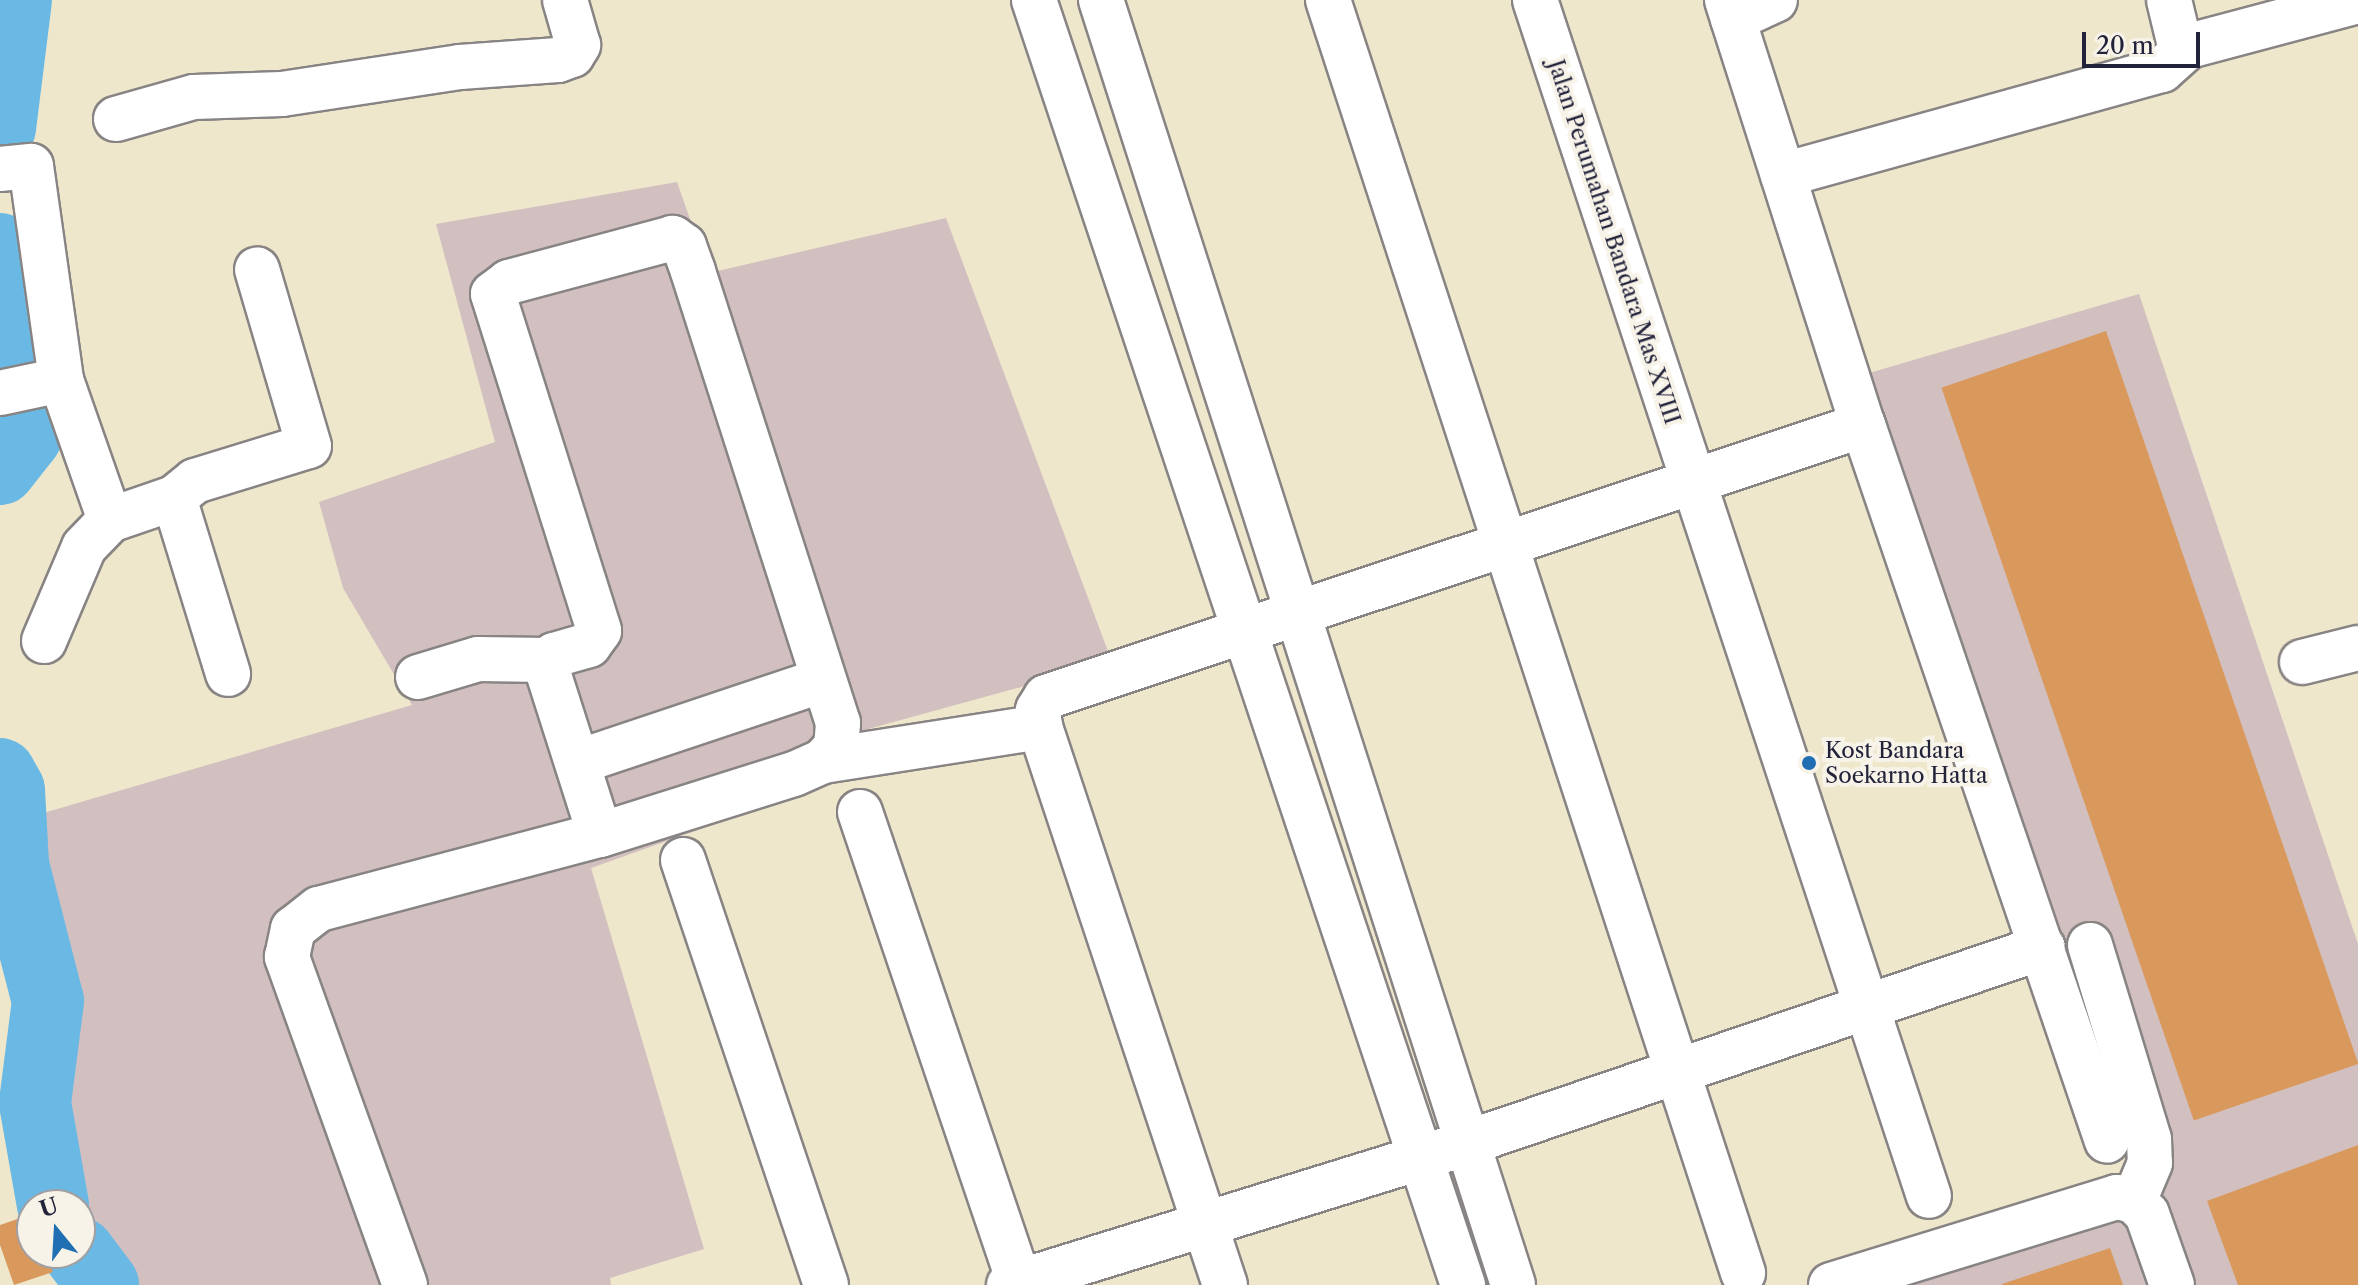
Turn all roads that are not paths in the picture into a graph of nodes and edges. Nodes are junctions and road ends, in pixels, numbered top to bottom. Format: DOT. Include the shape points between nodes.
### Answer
graph roads {
  1 [pos="565,0"];
  2 [pos="1034,0"];
  3 [pos="1101,0"];
  4 [pos="1328,0"];
  5 [pos="1535,0"];
  6 [pos="1775,0"];
  7 [pos="2169,0"];
  8 [pos="2358,1"];
  9 [pos="1730,9"];
  10 [pos="2181,50"];
  11 [pos="116,119"];
  12 [pos="12,168"];
  13 [pos="1783,175"];
  14 [pos="257,269"];
  15 [pos="28,387"];
  16 [pos="1863,425"];
  17 [pos="1694,483"];
  18 [pos="174,498"];
  19 [pos="110,520"];
  20 [pos="1508,547"];
  21 [pos="1298,615"];
  22 [pos="1245,632"];
  23 [pos="44,641"];
  24 [pos="2358,648"];
  25 [pos="547,660"];
  26 [pos="2302,662"];
  27 [pos="228,674"];
  28 [pos="418,677"];
  29 [pos="823,680"];
  30 [pos="1040,727"];
  31 [pos="823,761"];
  32 [pos="578,762"];
  33 [pos="860,812"];
  34 [pos="600,835"];
  35 [pos="683,860"];
  36 [pos="2090,945"];
  37 [pos="2043,947"];
  38 [pos="1867,1008"];
  39 [pos="1681,1073"];
  40 [pos="2107,1141"];
  41 [pos="1467,1143"];
  42 [pos="1424,1156"];
  43 [pos="1929,1196"];
  44 [pos="2134,1201"];
  45 [pos="1204,1223"];
  46 [pos="1743,1273"];
  47 [pos="1014,1283"];
  48 [pos="405,1285"];
  49 [pos="826,1285"];
  50 [pos="1225,1285"];
  51 [pos="1463,1285"];
  52 [pos="1513,1285"];
  53 [pos="1831,1285"];
  54 [pos="2172,1285"];
  1 -- 11 [label="street" via="578,45 572,55 558,60 460,67 282,94 194,97"];
  2 -- 22 [label="street"];
  3 -- 21 [label="street"];
  4 -- 20 [label="street"];
  5 -- 17 [label="street, Jalan Perumahan Bandara Mas XVIII"];
  6 -- 9 [label="street"];
  7 -- 10 [label="street"];
  8 -- 10 [label="street"];
  9 -- 13 [label="street"];
  10 -- 13 [label="street" via="2162,70"];
  12 -- 15 [label="street" via="31,166"];
  13 -- 16 [label="street"];
  14 -- 18 [label="street" via="309,446 195,481"];
  15 -- 19 [label="street"];
  16 -- 17 [label="street"];
  16 -- 37 [label="street"];
  17 -- 20 [label="street"];
  17 -- 38 [label="street, Jalan Perumahan Bandara Mas XVIII"];
  18 -- 19 [label="street"];
  18 -- 27 [label="street"];
  19 -- 23 [label="street" via="84,547"];
  20 -- 21 [label="street"];
  20 -- 39 [label="street"];
  21 -- 22 [label="street"];
  21 -- 41 [label="street"];
  22 -- 30 [label="street" via="1046,697 1038,710"];
  22 -- 42 [label="street"];
  24 -- 26 [label="street"];
  25 -- 28 [label="street" via="478,659"];
  25 -- 29 [label="street" via="589,645 599,631 493,294 509,282 673,238 684,246 693,271"];
  25 -- 32 [label="street"];
  29 -- 31 [label="street" via="838,723 836,747"];
  29 -- 32 [label="street"];
  30 -- 31 [label="street"];
  30 -- 45 [label="street"];
  31 -- 34 [label="street"];
  32 -- 34 [label="street"];
  33 -- 47 [label="street"];
  34 -- 48 [label="street" via="319,909 293,929 287,957"];
  35 -- 49 [label="street"];
  36 -- 44 [label="street" via="2149,1139 2150,1163"];
  37 -- 38 [label="street"];
  37 -- 40 [label="street"];
  38 -- 39 [label="street"];
  38 -- 43 [label="street, Jalan Perumahan Bandara Mas XVIII"];
  39 -- 41 [label="street"];
  39 -- 46 [label="street"];
  41 -- 42 [label="street"];
  41 -- 52 [label="street"];
  42 -- 45 [label="street"];
  42 -- 51 [label="street"];
  44 -- 53 [label="street" via="2111,1198"];
  44 -- 54 [label="street" via="2147,1214"];
  45 -- 47 [label="street"];
  45 -- 50 [label="street"];
}
